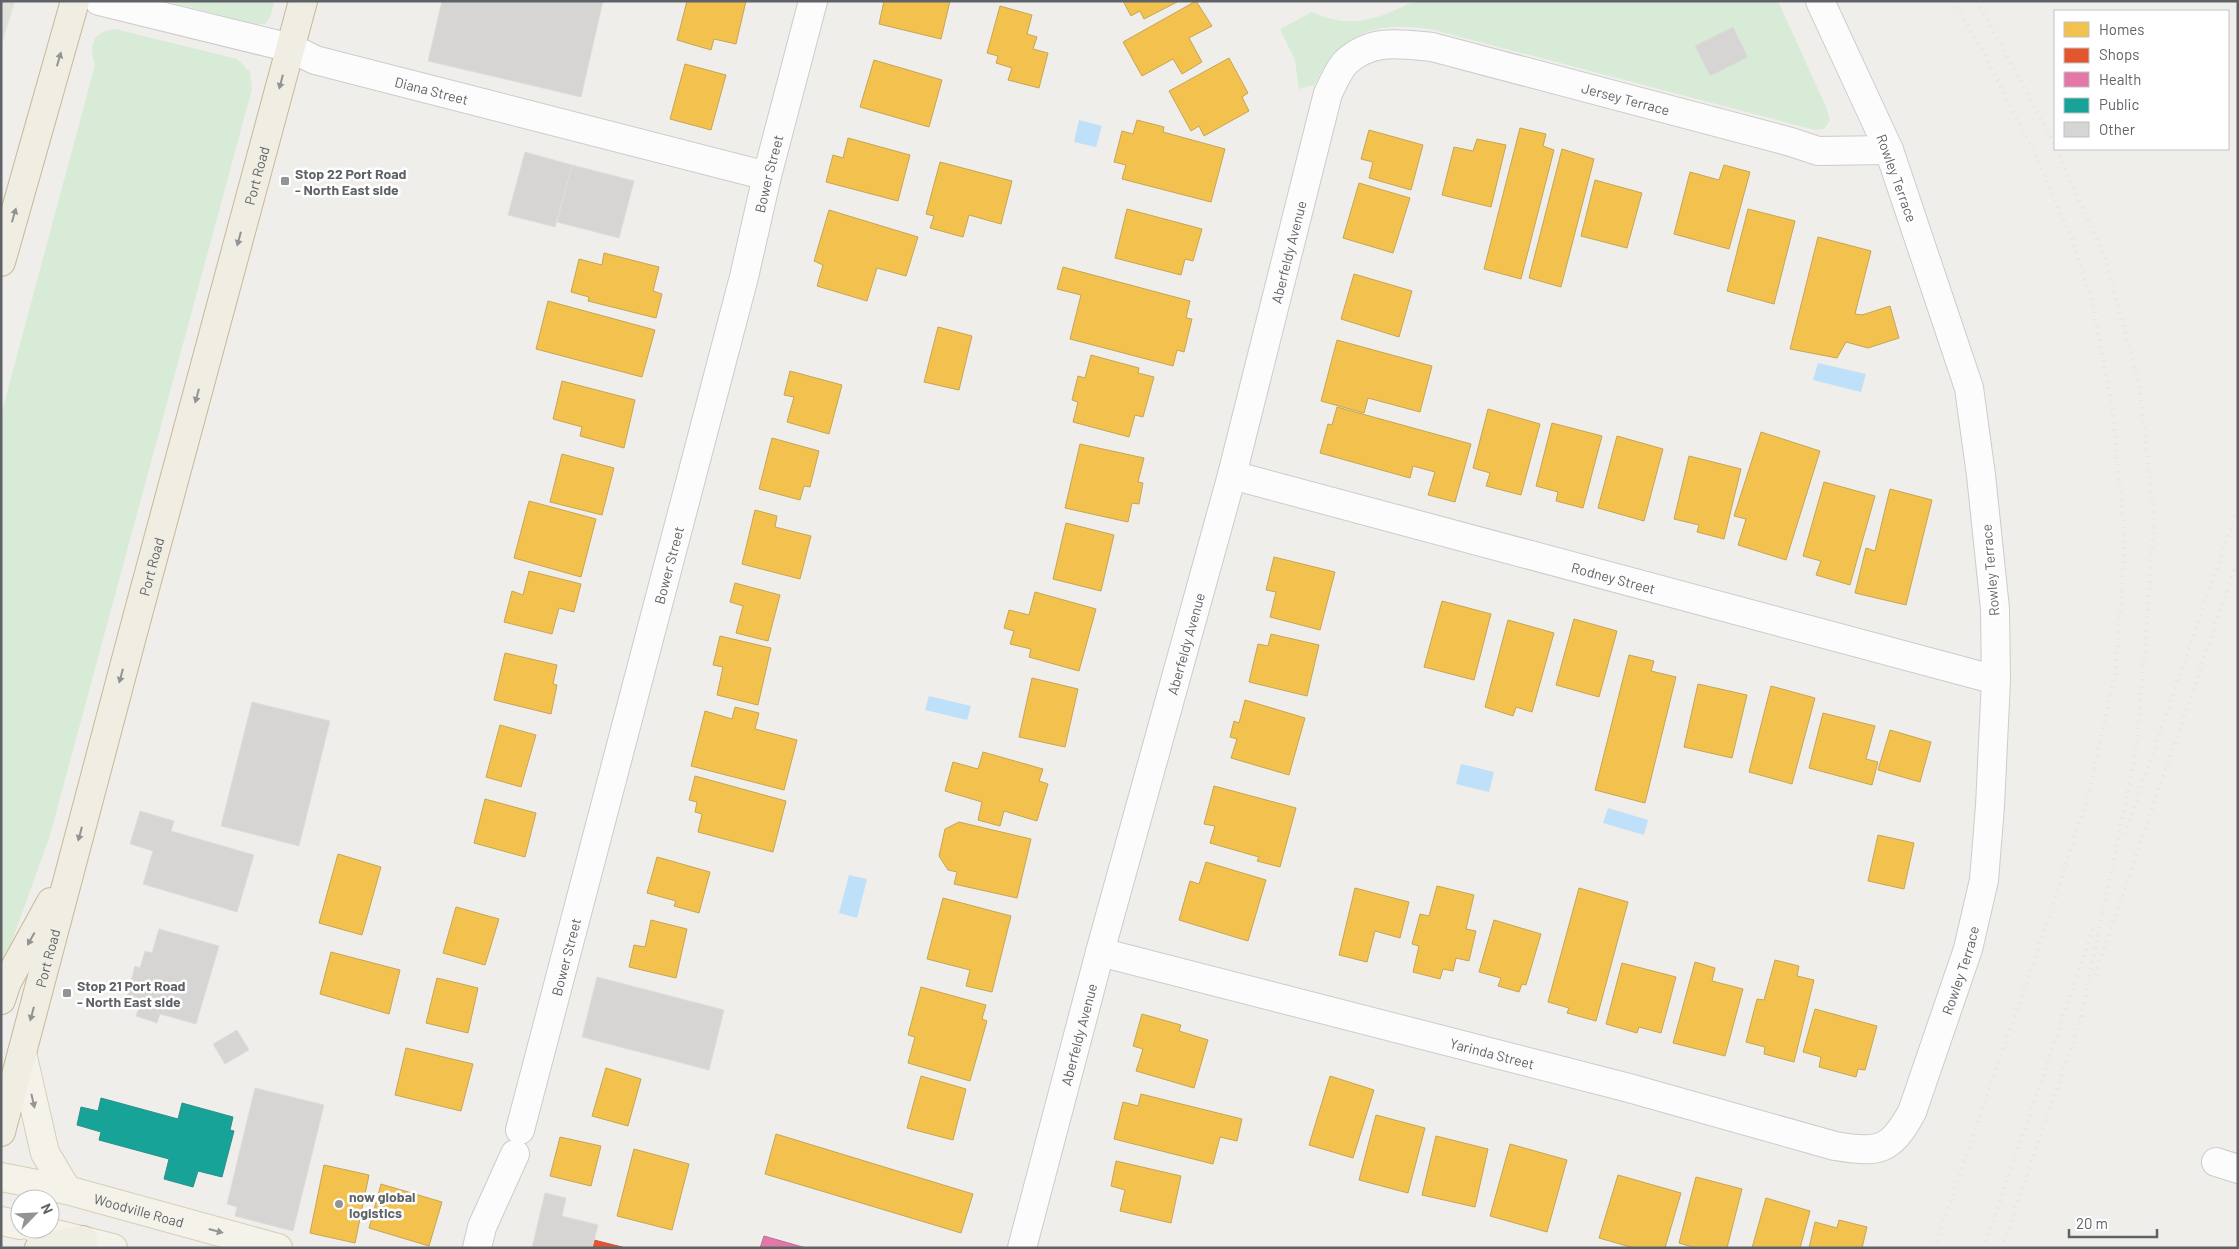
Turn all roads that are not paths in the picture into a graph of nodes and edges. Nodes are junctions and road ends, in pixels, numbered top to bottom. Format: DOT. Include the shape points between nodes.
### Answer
graph roads {
  1 [pos="75,1"];
  2 [pos="100,1"];
  3 [pos="303,1"];
  4 [pos="813,1"];
  5 [pos="1820,1"];
  6 [pos="291,48"];
  7 [pos="1364,50"];
  8 [pos="1889,150"];
  9 [pos="767,176"];
  10 [pos="1,262"];
  11 [pos="1232,475"];
  12 [pos="1996,680"];
  13 [pos="72,866"];
  14 [pos="1100,952"];
  15 [pos="1,1000"];
  16 [pos="22,1053"];
  17 [pos="1,1132"];
  18 [pos="1885,1146"];
  19 [pos="1,1177"];
  20 [pos="67,1190"];
  21 [pos="60,1234"];
  22 [pos="84,1240"];
  23 [pos="39,1248"];
  24 [pos="113,1248"];
  25 [pos="278,1248"];
  26 [pos="477,1248"];
  27 [pos="1022,1248"];
  10 -- 1 [label="highway, one-way"];
  2 -- 6 [label="street, Diana Street"];
  3 -- 6 [label="highway, Port Road"];
  4 -- 9 [label="street, Bower Street"];
  5 -- 8 [label="street, Rowley Terrace"];
  6 -- 9 [label="street, Diana Street" via="315,60"];
  6 -- 13 [label="highway, Port Road, one-way"];
  7 -- 8 [label="street, Jersey Terrace" via="1387,42 1432,47 1818,151"];
  7 -- 11 [label="street, Aberfeldy Avenue" via="1345,63 1328,93"];
  8 -- 12 [label="street, Rowley Terrace" via="1969,388 1995,609"];
  9 -- 26 [label="street, Bower Street" via="744,277 518,1142 482,1227"];
  11 -- 12 [label="street, Rodney Street"];
  11 -- 14 [label="street, Aberfeldy Avenue"];
  12 -- 18 [label="street, Rowley Terrace" via="1984,880 1968,949 1912,1112 1901,1133"];
  13 -- 15 [label="highway, one-way" via="7,982"];
  13 -- 16 [label="highway, Port Road, one-way"];
  14 -- 18 [label="street, Yarinda Street" via="1629,1088 1835,1146 1862,1150"];
  14 -- 27 [label="street, Aberfeldy Avenue"];
  16 -- 17 [label="highway, Port Road"];
  16 -- 20 [label="main road, one-way" via="45,1153"];
  19 -- 20 [label="main road, Woodville Road"];
  20 -- 25 [label="main road, Woodville Road, one-way"];
  21 -- 22 [label="main road"];
  22 -- 23 [label="highway"];
  22 -- 24 [label="main road"];
}
